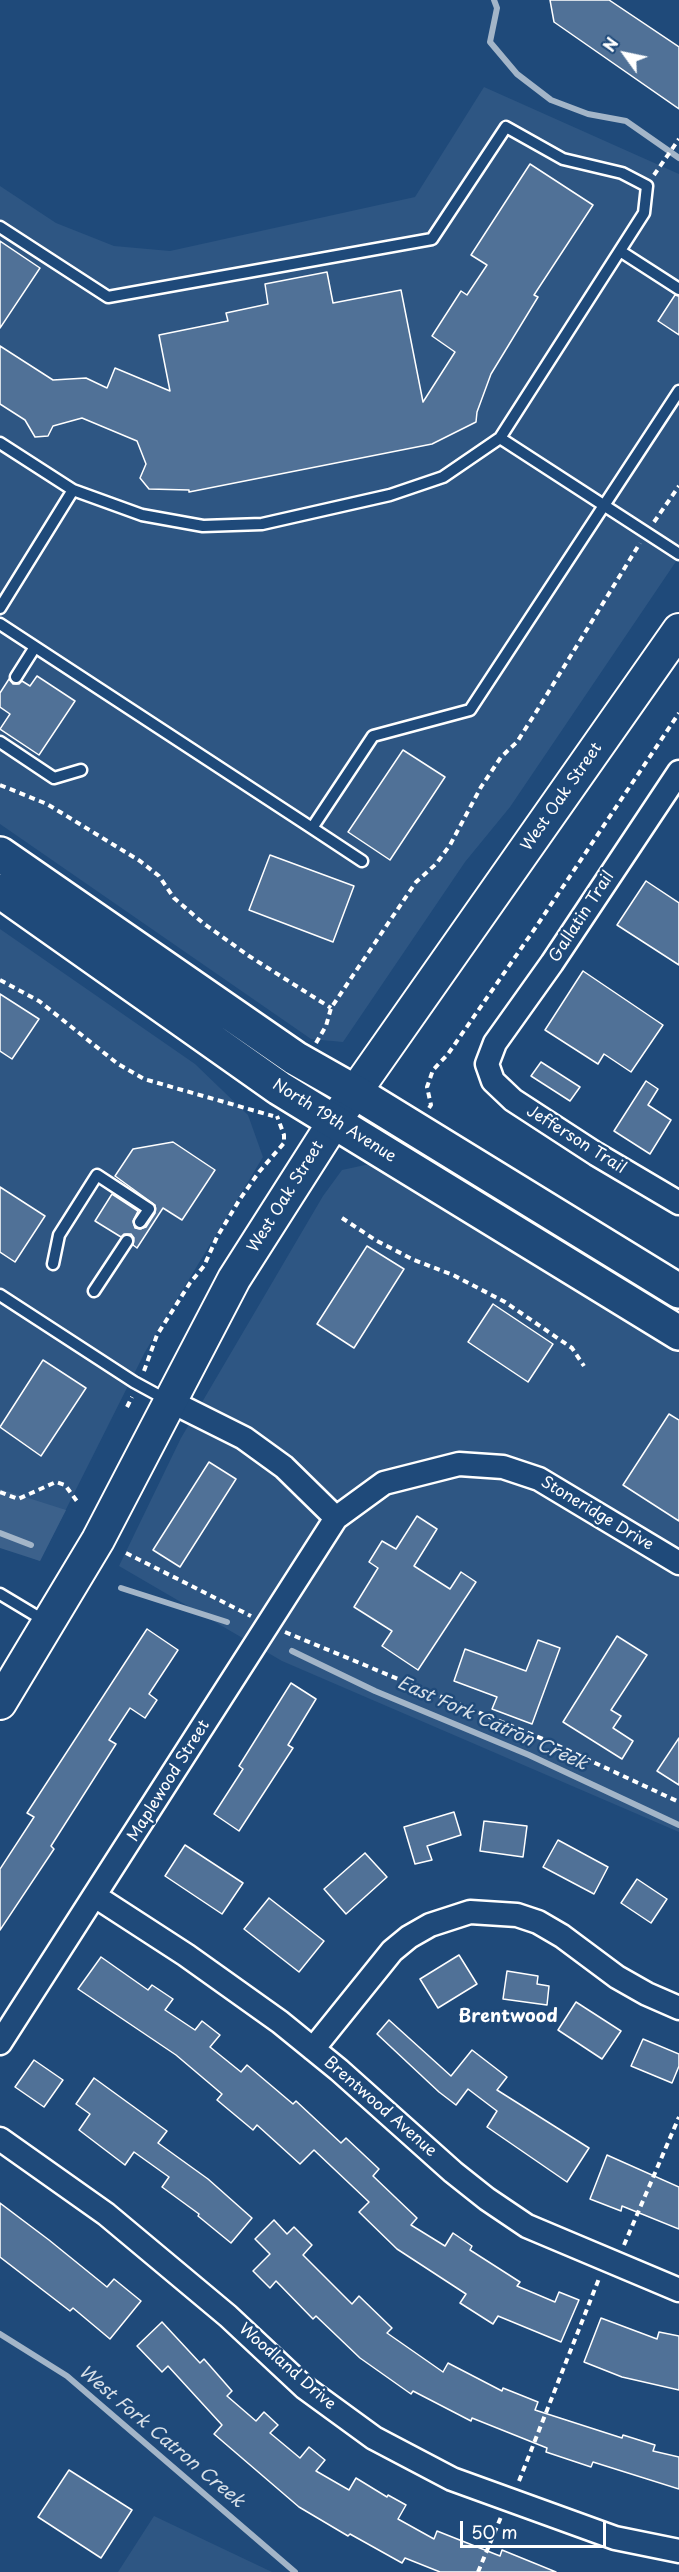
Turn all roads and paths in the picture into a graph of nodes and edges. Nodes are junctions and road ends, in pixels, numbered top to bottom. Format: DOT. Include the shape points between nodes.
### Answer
graph roads {
  1 [pos="678,140"];
  2 [pos="663,162"];
  3 [pos="0,227"];
  4 [pos="620,251"];
  5 [pos="679,289"];
  6 [pos="679,391"];
  7 [pos="500,438"];
  8 [pos="0,443"];
  9 [pos="679,486"];
  10 [pos="73,490"];
  11 [pos="605,506"];
  12 [pos="647,533"];
  13 [pos="679,554"];
  14 [pos="0,608"];
  15 [pos="0,624"];
  16 [pos="679,630"];
  17 [pos="35,648"];
  18 [pos="16,677"];
  19 [pos="679,713"];
  20 [pos="0,742"];
  21 [pos="81,770"];
  22 [pos="679,772"];
  23 [pos="0,785"];
  24 [pos="312,828"];
  25 [pos="0,854"];
  26 [pos="362,861"];
  27 [pos="0,891"];
  28 [pos="0,980"];
  29 [pos="332,1008"];
  30 [pos="305,1064"];
  31 [pos="488,1064"];
  32 [pos="355,1092"];
  33 [pos="282,1105"];
  34 [pos="334,1122"];
  35 [pos="415,1128"];
  36 [pos="679,1203"];
  37 [pos="342,1218"];
  38 [pos="140,1222"];
  39 [pos="127,1241"];
  40 [pos="53,1264"];
  41 [pos="94,1291"];
  42 [pos="679,1291"];
  43 [pos="0,1295"];
  44 [pos="679,1333"];
  45 [pos="151,1355"];
  46 [pos="584,1366"];
  47 [pos="170,1401"];
  48 [pos="0,1492"];
  49 [pos="79,1504"];
  50 [pos="336,1518"];
  51 [pos="126,1553"];
  52 [pos="679,1563"];
  53 [pos="0,1594"];
  54 [pos="48,1623"];
  55 [pos="268,1625"];
  56 [pos="0,1703"];
  57 [pos="679,1802"];
  58 [pos="95,1896"];
  59 [pos="679,2008"];
  60 [pos="0,2043"];
  61 [pos="313,2049"];
  62 [pos="679,2117"];
  63 [pos="0,2139"];
  64 [pos="607,2260"];
  65 [pos="679,2290"];
  66 [pos="507,2500"];
  67 [pos="679,2551"];
  68 [pos="478,2572"];
  1 -- 2 [label="path"];
  3 -- 4 [label="lane" via="108,297 432,239 506,127 563,159 622,173 647,186 644,213"];
  4 -- 5 [label="lane"];
  4 -- 7 [label="lane"];
  6 -- 11 [label="lane"];
  7 -- 10 [label="lane" via="443,477 390,495 262,525 182,523 142,515"];
  7 -- 11 [label="lane"];
  8 -- 10 [label="lane"];
  9 -- 12 [label="path"];
  10 -- 14 [label="lane"];
  11 -- 12 [label="lane"];
  11 -- 24 [label="lane" via="470,710 373,736"];
  12 -- 13 [label="lane"];
  12 -- 29 [label="path" via="538,710 481,787 450,845 416,882"];
  15 -- 17 [label="lane"];
  16 -- 32 [label="main road, West Oak Street"];
  17 -- 18 [label="lane"];
  17 -- 24 [label="lane"];
  19 -- 35 [label="path" via="519,952 433,1070 427,1087 432,1105"];
  20 -- 21 [label="lane" via="54,778"];
  22 -- 31 [label="street, Gallatin Trail" via="495,1043"];
  23 -- 29 [label="path" via="47,804 140,861 203,923"];
  24 -- 26 [label="lane"];
  25 -- 30 [label="main road, North 19th Avenue"];
  27 -- 33 [label="main road, North 19th Avenue"];
  28 -- 33 [label="path" via="39,1001 118,1064 144,1079"];
  29 -- 30 [label="path"];
  30 -- 32 [label="main road, North 19th Avenue"];
  31 -- 36 [label="street, Jefferson Trail" via="493,1081 513,1100"];
  32 -- 34 [label="main road, West Oak Street"];
  32 -- 35 [label="main road, North 19th Avenue"];
  33 -- 34 [label="main road, North 19th Avenue"];
  33 -- 45 [label="path" via="284,1143 240,1199 204,1266 157,1335"];
  34 -- 44 [label="main road, North 19th Avenue"];
  34 -- 47 [label="main road, West Oak Street" via="234,1279"];
  35 -- 42 [label="main road, North 19th Avenue"];
  37 -- 46 [label="path" via="377,1241 505,1302 572,1348"];
  38 -- 40 [label="lane" via="149,1209 97,1175 59,1235"];
  39 -- 41 [label="lane"];
  43 -- 47 [label="lane"];
  47 -- 50 [label="street" via="244,1438 284,1467"];
  47 -- 54 [label="main road, West Oak Street" via="99,1540"];
  48 -- 49 [label="path" via="18,1499 56,1482 66,1485"];
  50 -- 52 [label="street, Stoneridge Drive" via="384,1484 459,1464 503,1467 539,1479"];
  50 -- 55 [label="street, Maplewood Street"];
  51 -- 55 [label="path"];
  53 -- 54 [label="lane"];
  54 -- 56 [label="main road, West Oak Street"];
  55 -- 57 [label="path" via="550,1742"];
  55 -- 58 [label="street, Maplewood Street"];
  58 -- 60 [label="street, Maplewood Street"];
  58 -- 61 [label="street, Brentwood Avenue" via="205,1969"];
  59 -- 61 [label="street" via="617,1977 538,1922 517,1915 470,1912 430,1925 392,1951"];
  61 -- 64 [label="street, Brentwood Avenue" via="487,2199 527,2226"];
  62 -- 64 [label="path" via="626,2242"];
  63 -- 66 [label="street, Woodland Drive" via="106,2214 228,2316 304,2387 374,2438 452,2480"];
  64 -- 65 [label="street, Brentwood Avenue"];
  64 -- 66 [label="path" via="521,2479"];
  66 -- 67 [label="street, Woodland Drive" via="615,2538"];
  66 -- 68 [label="path"];
}
